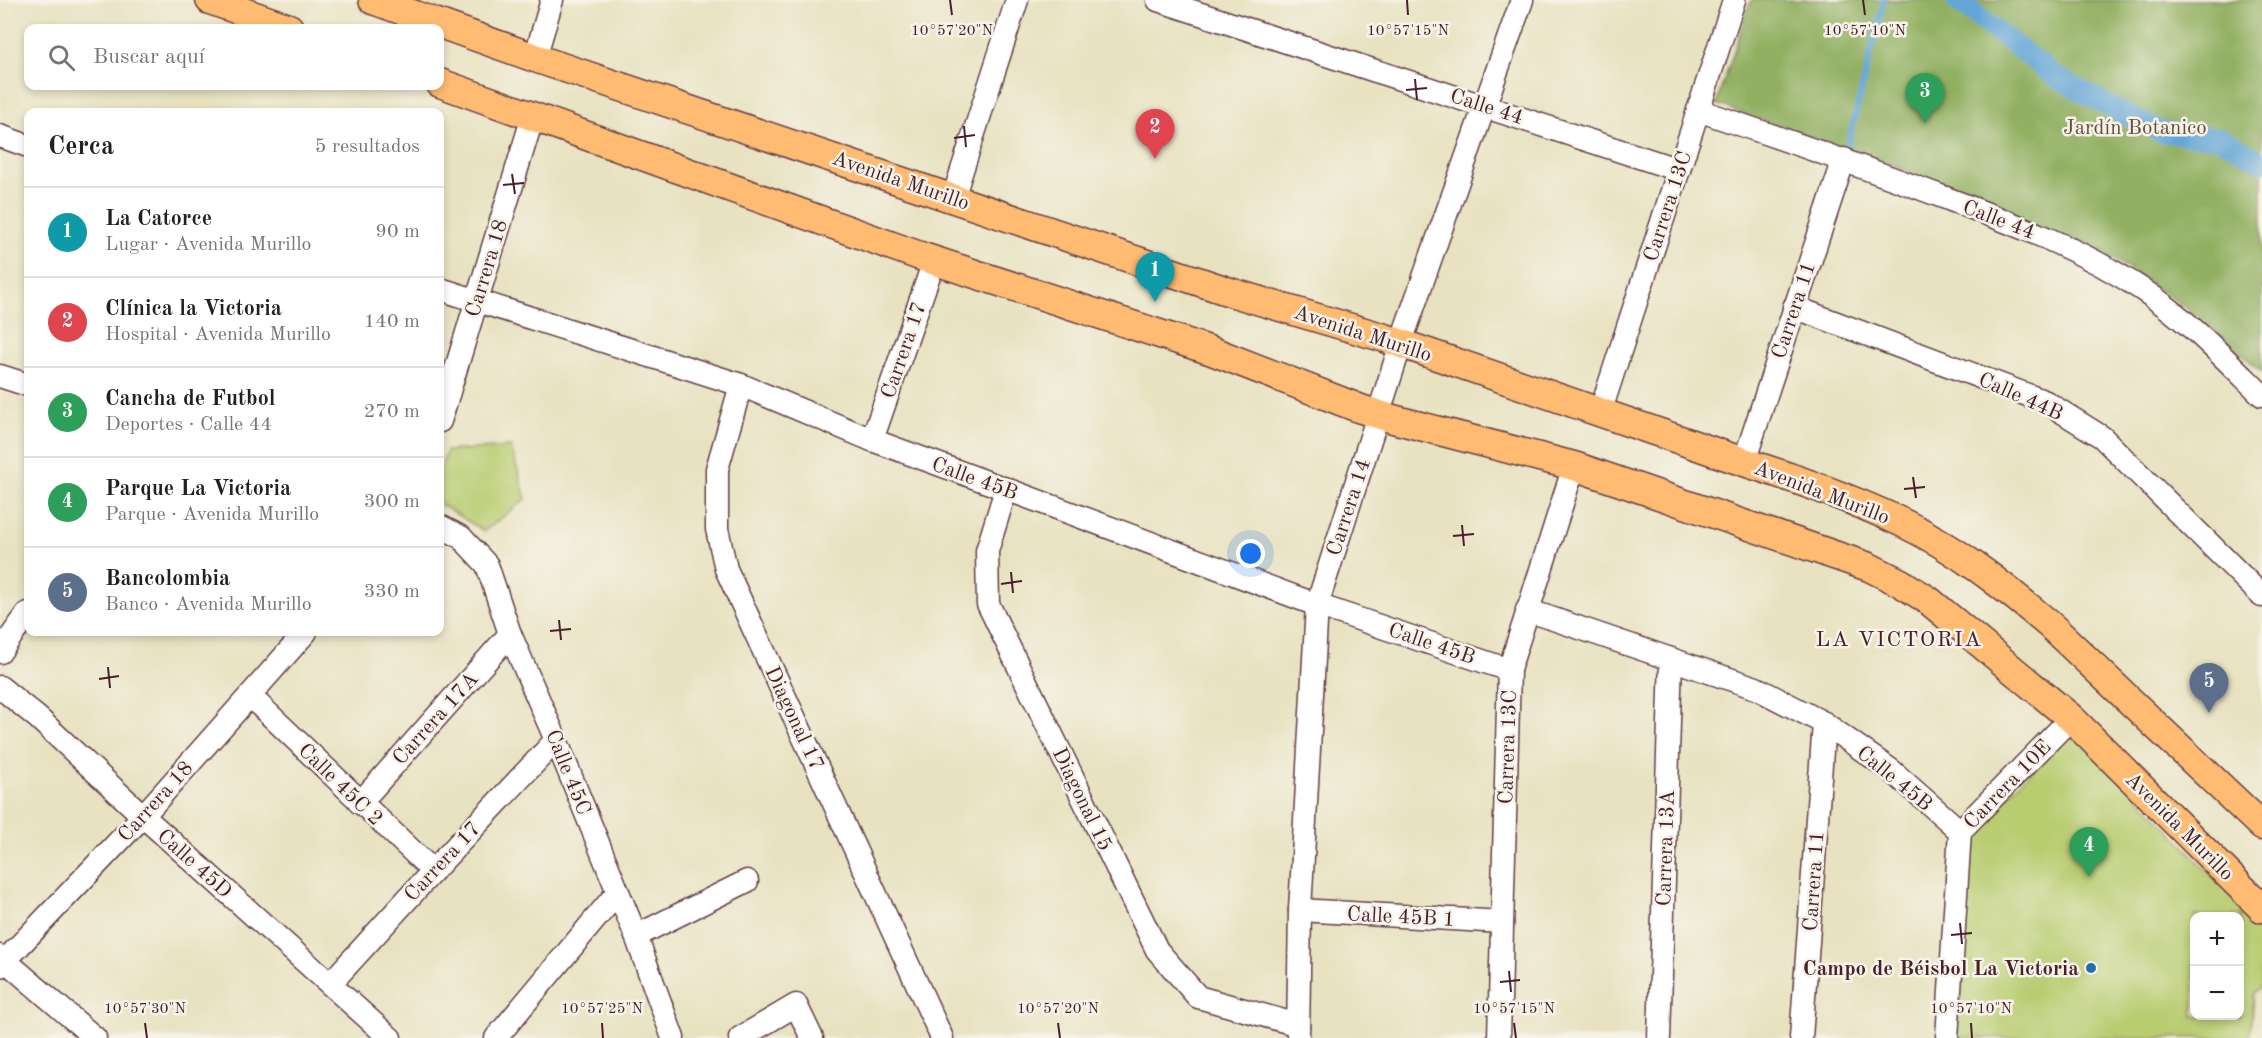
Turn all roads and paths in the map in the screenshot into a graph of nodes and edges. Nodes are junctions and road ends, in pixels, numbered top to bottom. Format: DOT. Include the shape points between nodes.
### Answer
graph roads {
  1 [pos="210,0"];
  2 [pos="373,0"];
  3 [pos="552,0"];
  4 [pos="1017,0"];
  5 [pos="1158,0"];
  6 [pos="1522,0"];
  7 [pos="1734,0"];
  8 [pos="278,24"];
  9 [pos="440,24"];
  10 [pos="444,25"];
  11 [pos="535,58"];
  12 [pos="444,84"];
  13 [pos="1485,105"];
  14 [pos="1698,110"];
  15 [pos="533,116"];
  16 [pos="0,136"];
  17 [pos="24,145"];
  18 [pos="1844,159"];
  19 [pos="1679,170"];
  20 [pos="953,198"];
  21 [pos="934,261"];
  22 [pos="444,291"];
  23 [pos="476,302"];
  24 [pos="1794,307"];
  25 [pos="1401,344"];
  26 [pos="0,375"];
  27 [pos="24,384"];
  28 [pos="741,385"];
  29 [pos="2262,395"];
  30 [pos="444,408"];
  31 [pos="1600,413"];
  32 [pos="1378,414"];
  33 [pos="872,440"];
  34 [pos="1743,462"];
  35 [pos="1574,466"];
  36 [pos="1006,489"];
  37 [pos="444,528"];
  38 [pos="2262,596"];
  39 [pos="1317,605"];
  40 [pos="1527,610"];
  41 [pos="24,619"];
  42 [pos="510,634"];
  43 [pos="302,636"];
  44 [pos="0,652"];
  45 [pos="1671,659"];
  46 [pos="1509,670"];
  47 [pos="0,687"];
  48 [pos="250,696"];
  49 [pos="2071,718"];
  50 [pos="1824,723"];
  51 [pos="556,740"];
  52 [pos="360,803"];
  53 [pos="143,816"];
  54 [pos="2262,826"];
  55 [pos="1960,831"];
  56 [pos="433,871"];
  57 [pos="747,881"];
  58 [pos="617,893"];
  59 [pos="2262,908"];
  60 [pos="1300,910"];
  61 [pos="1502,922"];
  62 [pos="636,936"];
  63 [pos="2,961"];
  64 [pos="330,984"];
  65 [pos="1298,1031"];
  66 [pos="95,1038"];
  67 [pos="390,1038"];
  68 [pos="496,1038"];
  69 [pos="673,1038"];
  70 [pos="740,1038"];
  71 [pos="812,1038"];
  72 [pos="942,1038"];
  73 [pos="1499,1038"];
  74 [pos="1659,1038"];
  75 [pos="1801,1038"];
  76 [pos="1947,1038"];
  1 -- 8 [label="main road"];
  2 -- 9 [label="main road, Avenida Murillo"];
  3 -- 11 [label="street"];
  4 -- 20 [label="street"];
  5 -- 13 [label="street, Calle 44"];
  6 -- 13 [label="street, Carrera 14"];
  7 -- 14 [label="street, Carrera 13C"];
  10 -- 11 [label="main road, Avenida Murillo"];
  11 -- 20 [label="main road, Avenida Murillo"];
  12 -- 15 [label="main road, Avenida Murillo"];
  13 -- 19 [label="street, Calle 44"];
  13 -- 25 [label="street, Carrera 14"];
  14 -- 18 [label="street, Calle 44"];
  14 -- 19 [label="street, Carrera 13C"];
  15 -- 21 [label="main road, Avenida Murillo"];
  15 -- 23 [label="street, Carrera 18"];
  16 -- 17 [label="street"];
  18 -- 24 [label="street, Carrera 11"];
  18 -- 29 [label="street, Calle 44" via="2033,231 2093,259 2190,324"];
  19 -- 31 [label="street, Carrera 13C"];
  20 -- 25 [label="main road, Avenida Murillo" via="1230,292"];
  21 -- 32 [label="main road, Avenida Murillo" via="1212,351"];
  21 -- 33 [label="street, Carrera 17"];
  22 -- 23 [label="street, Calle 45B"];
  23 -- 28 [label="street, Calle 45B"];
  23 -- 30 [label="street, Carrera 18"];
  24 -- 34 [label="street, Carrera 11"];
  24 -- 38 [label="street, Calle 44B" via="2046,402 2102,437"];
  25 -- 31 [label="main road, Avenida Murillo"];
  25 -- 32 [label="street, Carrera 14"];
  26 -- 27 [label="street"];
  28 -- 33 [label="street, Calle 45B"];
  28 -- 72 [label="street, Diagonal 17" via="717,469 717,529 726,569"];
  31 -- 34 [label="main road, Avenida Murillo"];
  32 -- 35 [label="main road, Avenida Murillo"];
  32 -- 39 [label="street, Carrera 14"];
  33 -- 36 [label="street, Calle 45B"];
  34 -- 54 [label="main road, Avenida Murillo" via="1801,480 1893,518 1963,558 2051,626"];
  35 -- 40 [label="street, Carrera 13C"];
  35 -- 49 [label="main road, Avenida Murillo" via="1869,567 1901,583 1928,600"];
  36 -- 39 [label="street, Calle 45B"];
  36 -- 65 [label="street, Diagonal 15" via="987,551 988,604 1157,950 1198,997"];
  37 -- 42 [label="street, Calle 45C" via="461,537 487,565"];
  39 -- 46 [label="street, Calle 45B"];
  39 -- 60 [label="street, Carrera 14"];
  40 -- 45 [label="street, Calle 45B"];
  40 -- 46 [label="street, Carrera 13C"];
  41 -- 44 [label="street"];
  42 -- 51 [label="street, Calle 45C"];
  42 -- 52 [label="street, Carrera 17A"];
  43 -- 48 [label="street, Carrera 18"];
  45 -- 50 [label="street, Calle 45B" via="1756,688"];
  45 -- 74 [label="street, Carrera 13A"];
  46 -- 61 [label="street, Carrera 13C"];
  47 -- 53 [label="street, Calle 45D"];
  48 -- 52 [label="street, Calle 45C 2"];
  48 -- 53 [label="street, Carrera 18"];
  49 -- 55 [label="street, Carrera 10E"];
  49 -- 59 [label="main road, Avenida Murillo"];
  50 -- 55 [label="street, Calle 45B" via="1892,771"];
  50 -- 75 [label="street, Carrera 11"];
  51 -- 56 [label="street, Carrera 17"];
  51 -- 58 [label="street, Calle 45C"];
  52 -- 56 [label="street, Calle 45C 2"];
  53 -- 63 [label="street, Carrera 18"];
  53 -- 64 [label="street, Calle 45D"];
  55 -- 76 [label="street, Carrera 10E"];
  56 -- 64 [label="street, Carrera 17"];
  57 -- 62 [label="street"];
  58 -- 62 [label="street, Calle 45C"];
  58 -- 68 [label="street"];
  60 -- 61 [label="street, Calle 45B 1"];
  60 -- 65 [label="street, Carrera 14"];
  61 -- 73 [label="street, Carrera 13C"];
  62 -- 69 [label="street, Calle 45C"];
  63 -- 66 [label="street"];
  64 -- 67 [label="street, Calle 45D"];
  70 -- 71 [label="street" via="796,1005"];
}
